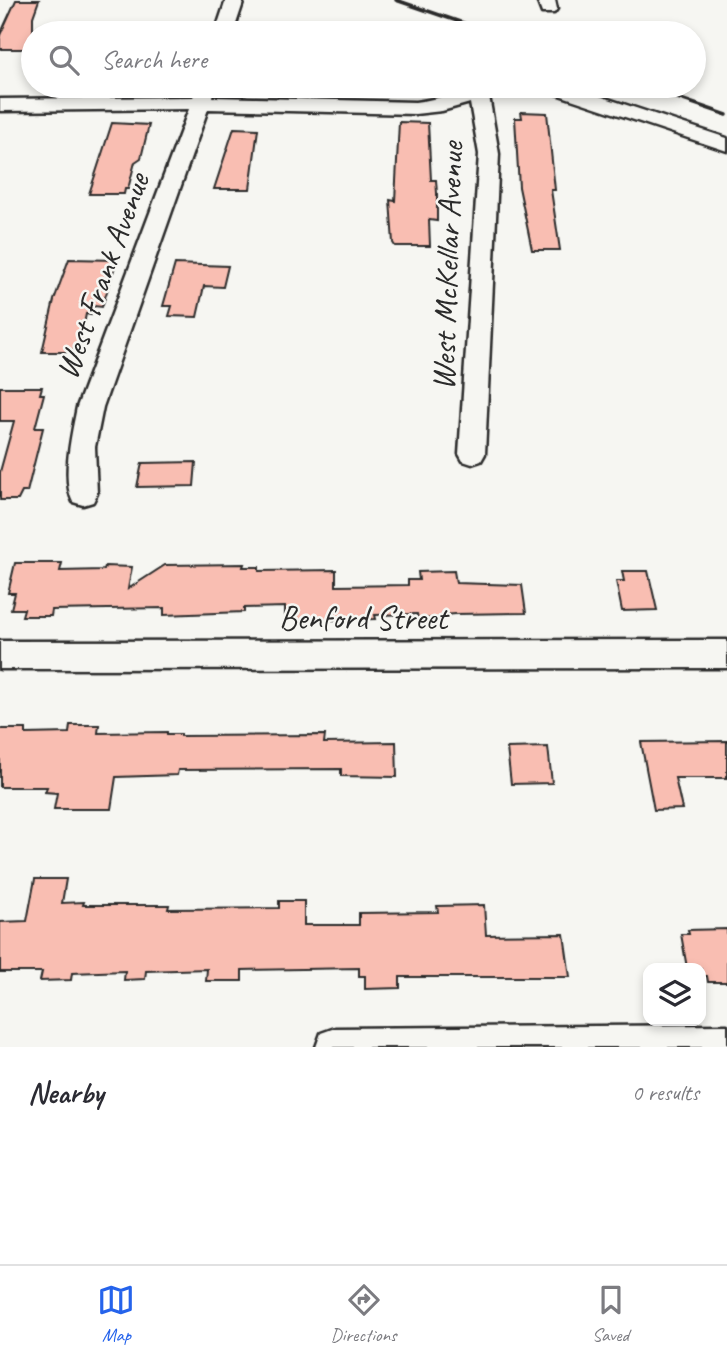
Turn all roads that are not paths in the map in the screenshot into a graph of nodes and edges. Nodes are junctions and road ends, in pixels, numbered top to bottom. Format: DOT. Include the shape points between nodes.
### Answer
graph roads {
  1 [pos="235,0"];
  2 [pos="228,21"];
  3 [pos="143,98"];
  4 [pos="203,98"];
  5 [pos="253,98"];
  6 [pos="462,98"];
  7 [pos="481,98"];
  8 [pos="587,98"];
  9 [pos="0,105"];
  10 [pos="727,145"];
  11 [pos="472,454"];
  12 [pos="83,494"];
  13 [pos="727,654"];
  14 [pos="0,655"];
  15 [pos="727,1044"];
  16 [pos="335,1047"];
  1 -- 2 [label="street"];
  3 -- 9 [label="street"];
  4 -- 12 [label="street, West Frank Avenue" via="90,407 82,447"];
  5 -- 6 [label="street" via="415,108"];
  7 -- 11 [label="street, West McKellar Avenue" via="478,105 489,154"];
  8 -- 10 [label="street"];
  13 -- 14 [label="street, Benford Street"];
  15 -- 16 [label="street"];
}
